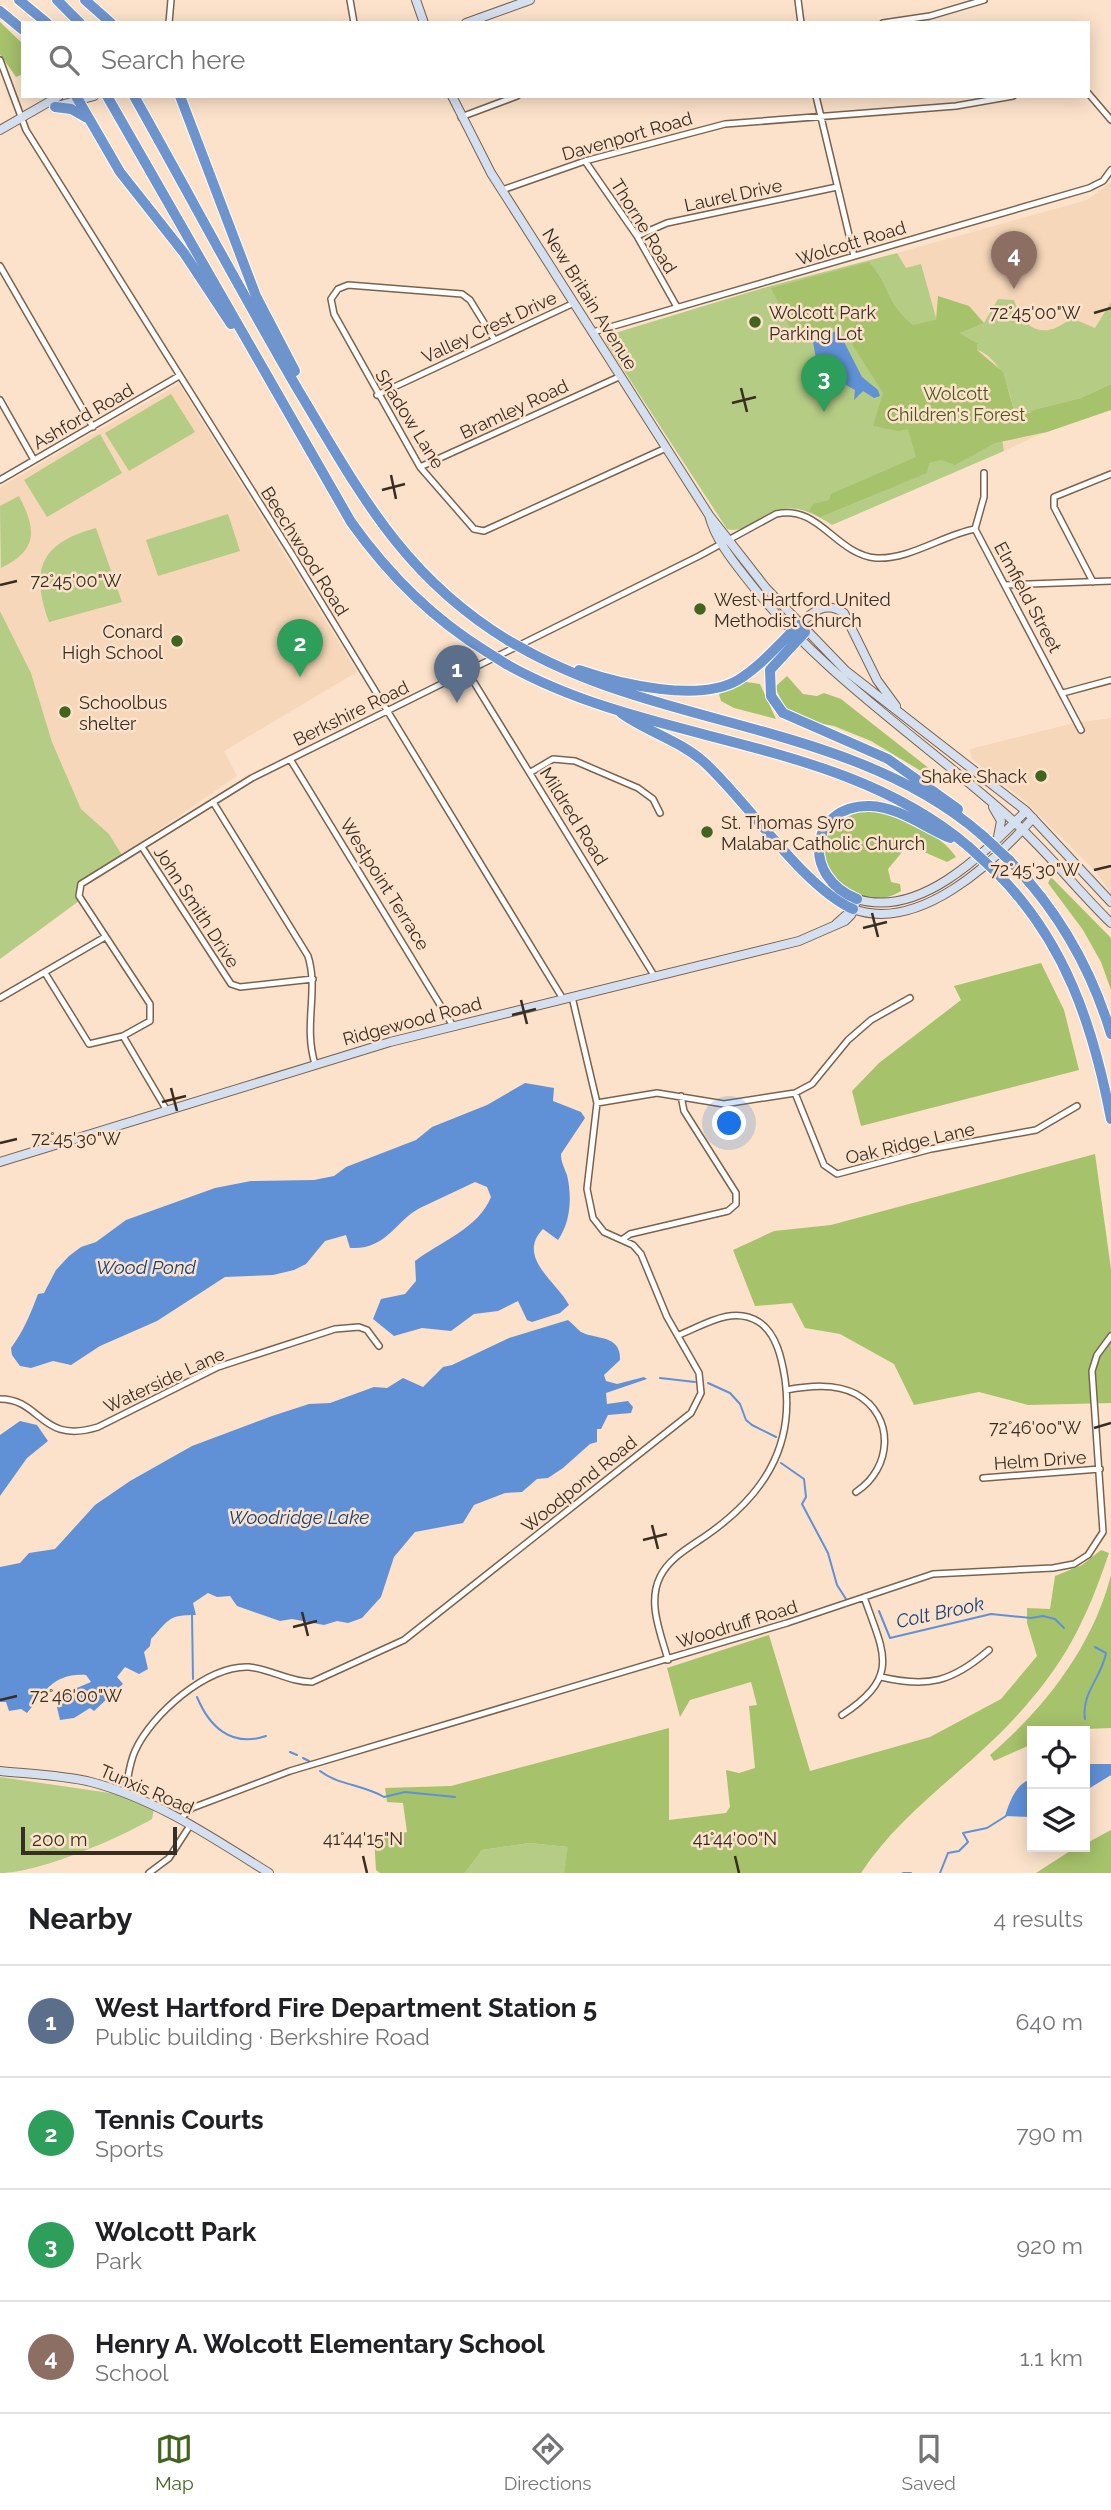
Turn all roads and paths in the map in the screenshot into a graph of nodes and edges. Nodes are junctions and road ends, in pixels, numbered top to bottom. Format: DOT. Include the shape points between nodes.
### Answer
graph roads {
  1 [pos="19,0"];
  2 [pos="57,0"];
  3 [pos="85,0"];
  4 [pos="171,0"];
  5 [pos="350,0"];
  6 [pos="416,0"];
  7 [pos="530,0"];
  8 [pos="798,0"];
  9 [pos="984,0"];
  10 [pos="0,11"];
  11 [pos="45,21"];
  12 [pos="78,21"];
  13 [pos="109,21"];
  14 [pos="169,21"];
  15 [pos="354,21"];
  16 [pos="423,21"];
  17 [pos="472,21"];
  18 [pos="801,21"];
  19 [pos="896,21"];
  20 [pos="21,28"];
  21 [pos="0,60"];
  22 [pos="1090,95"];
  23 [pos="78,98"];
  24 [pos="108,98"];
  25 [pos="135,98"];
  26 [pos="181,98"];
  27 [pos="453,98"];
  28 [pos="512,98"];
  29 [pos="816,98"];
  30 [pos="1002,98"];
  31 [pos="57,102"];
  32 [pos="22,117"];
  33 [pos="461,117"];
  34 [pos="821,117"];
  35 [pos="1111,120"];
  36 [pos="91,121"];
  37 [pos="0,130"];
  38 [pos="585,161"];
  39 [pos="1111,170"];
  40 [pos="837,187"];
  41 [pos="502,190"];
  42 [pos="637,236"];
  43 [pos="854,256"];
  44 [pos="0,266"];
  45 [pos="574,303"];
  46 [pos="677,307"];
  47 [pos="593,332"];
  48 [pos="245,338"];
  49 [pos="494,339"];
  50 [pos="179,376"];
  51 [pos="621,376"];
  52 [pos="377,395"];
  53 [pos="0,400"];
  54 [pos="93,427"];
  55 [pos="321,428"];
  56 [pos="666,448"];
  57 [pos="34,460"];
  58 [pos="420,467"];
  59 [pos="984,473"];
  60 [pos="1111,474"];
  61 [pos="0,480"];
  62 [pos="975,529"];
  63 [pos="726,542"];
  64 [pos="1111,581"];
  65 [pos="1093,582"];
  66 [pos="1005,585"];
  67 [pos="798,632"];
  68 [pos="534,655"];
  69 [pos="467,671"];
  70 [pos="1111,680"];
  71 [pos="1063,693"];
  72 [pos="615,709"];
  73 [pos="387,711"];
  74 [pos="907,719"];
  75 [pos="1082,730"];
  76 [pos="290,759"];
  77 [pos="531,772"];
  78 [pos="985,796"];
  79 [pos="213,802"];
  80 [pos="660,813"];
  81 [pos="1030,815"];
  82 [pos="1015,822"];
  83 [pos="1023,830"];
  84 [pos="980,833"];
  85 [pos="994,842"];
  86 [pos="967,845"];
  87 [pos="142,847"];
  88 [pos="1111,902"];
  89 [pos="855,904"];
  90 [pos="1111,923"];
  91 [pos="105,937"];
  92 [pos="44,973"];
  93 [pos="655,977"];
  94 [pos="313,979"];
  95 [pos="0,998"];
  96 [pos="567,998"];
  97 [pos="911,998"];
  98 [pos="453,1026"];
  99 [pos="1111,1034"];
  100 [pos="124,1036"];
  101 [pos="316,1064"];
  102 [pos="795,1093"];
  103 [pos="681,1096"];
  104 [pos="597,1103"];
  105 [pos="1077,1107"];
  106 [pos="166,1109"];
  107 [pos="1111,1119"];
  108 [pos="0,1162"];
  109 [pos="623,1239"];
  110 [pos="680,1335"];
  111 [pos="1111,1336"];
  112 [pos="379,1346"];
  113 [pos="786,1390"];
  114 [pos="0,1399"];
  115 [pos="1100,1469"];
  116 [pos="983,1478"];
  117 [pos="856,1492"];
  118 [pos="863,1597"];
  119 [pos="989,1650"];
  120 [pos="668,1660"];
  121 [pos="881,1677"];
  122 [pos="842,1715"];
  123 [pos="0,1770"];
  124 [pos="124,1795"];
  125 [pos="181,1818"];
  126 [pos="191,1825"];
  127 [pos="149,1873"];
  128 [pos="269,1873"];
  1 -- 11 [label="highway"];
  2 -- 12 [label="highway"];
  3 -- 13 [label="highway"];
  4 -- 14 [label="street"];
  5 -- 15 [label="street"];
  6 -- 16 [label="main road"];
  7 -- 17 [label="main road"];
  8 -- 18 [label="street"];
  9 -- 19 [label="street"];
  10 -- 20 [label="highway"];
  21 -- 32 [label="street, Beechwood Road"];
  22 -- 35 [label="street"];
  23 -- 31 [label="main road"];
  23 -- 36 [label="highway"];
  24 -- 48 [label="highway"];
  25 -- 55 [label="highway"];
  26 -- 55 [label="highway" via="256,296"];
  27 -- 33 [label="main road, New Britain Avenue"];
  28 -- 33 [label="street"];
  29 -- 34 [label="street"];
  30 -- 34 [label="street, Davenport Road"];
  31 -- 32 [label="main road"];
  31 -- 36 [label="highway"];
  32 -- 37 [label="main road"];
  32 -- 50 [label="street, Beechwood Road" via="33,142"];
  33 -- 41 [label="main road, New Britain Avenue"];
  34 -- 38 [label="street, Davenport Road" via="725,124"];
  34 -- 40 [label="street"];
  36 -- 48 [label="highway" via="120,172 184,253 224,316"];
  38 -- 41 [label="street, Davenport Road"];
  38 -- 42 [label="street, Thorne Road"];
  39 -- 43 [label="street, Wolcott Road" via="1089,188"];
  40 -- 42 [label="street, Laurel Drive" via="667,223"];
  40 -- 43 [label="street"];
  41 -- 45 [label="main road, New Britain Avenue"];
  42 -- 46 [label="street, Thorne Road"];
  43 -- 46 [label="street, Wolcott Road"];
  44 -- 54 [label="street"];
  45 -- 47 [label="main road, New Britain Avenue"];
  45 -- 49 [label="street, Valley Crest Drive"];
  46 -- 47 [label="street, Wolcott Road"];
  47 -- 51 [label="main road, New Britain Avenue"];
  48 -- 72 [label="highway, bridge" via="337,500 362,538 416,598 506,664"];
  49 -- 52 [label="street, Valley Crest Drive"];
  49 -- 52 [label="street, Shadow Lane" via="462,294 341,287 331,299 332,310"];
  50 -- 54 [label="street, Ashford Road"];
  50 -- 73 [label="street, Beechwood Road"];
  51 -- 56 [label="main road, New Britain Avenue"];
  51 -- 58 [label="street, Bramley Road"];
  52 -- 58 [label="street, Shadow Lane"];
  53 -- 57 [label="street"];
  54 -- 57 [label="street, Ashford Road"];
  55 -- 68 [label="highway, bridge" via="366,504 405,555 446,595"];
  56 -- 58 [label="street, Shadow Lane" via="482,531 469,524"];
  56 -- 63 [label="main road, New Britain Avenue"];
  57 -- 61 [label="street, Ashford Road"];
  59 -- 62 [label="street, Elmfield Street" via="984,497"];
  60 -- 65 [label="street" via="1054,497 1054,507"];
  62 -- 63 [label="street, Berkshire Road" via="877,558 847,550 813,520 789,512 768,518"];
  62 -- 66 [label="street, Elmfield Street"];
  63 -- 67 [label="main road, New Britain Avenue" via="752,586"];
  63 -- 69 [label="street, Berkshire Road"];
  64 -- 65 [label="street"];
  65 -- 66 [label="street"];
  66 -- 71 [label="street, Elmfield Street"];
  67 -- 68 [label="highway" via="741,678 704,690 616,680"];
  67 -- 74 [label="main road, New Britain Avenue"];
  67 -- 74 [label="main road" via="822,608 844,613 877,680"];
  67 -- 78 [label="main road, New Britain Avenue" via="841,679"];
  67 -- 84 [label="highway" via="769,672 770,693 778,709 896,764 960,810"];
  68 -- 84 [label="highway" via="606,686 864,765 925,796"];
  69 -- 73 [label="street, Berkshire Road"];
  69 -- 77 [label="street, Mildred Road"];
  70 -- 71 [label="street"];
  71 -- 75 [label="street, Elmfield Street"];
  72 -- 86 [label="highway" via="856,780 918,811"];
  72 -- 89 [label="highway" via="698,757 820,887"];
  73 -- 76 [label="street, Berkshire Road"];
  73 -- 96 [label="street, Beechwood Road"];
  74 -- 81 [label="main road, New Britain Avenue"];
  76 -- 79 [label="street, Berkshire Road"];
  76 -- 98 [label="street, Westpoint Terrace"];
  77 -- 80 [label="street" via="553,759 575,761 638,788 653,799"];
  77 -- 93 [label="street, Mildred Road"];
  78 -- 82 [label="main road, New Britain Avenue"];
  78 -- 85 [label="main road" via="1001,821"];
  79 -- 87 [label="street, Berkshire Road"];
  79 -- 94 [label="street" via="305,949"];
  81 -- 82 [label="main road"];
  81 -- 83 [label="main road"];
  81 -- 88 [label="main road, New Britain Avenue"];
  82 -- 83 [label="main road, New Britain Avenue"];
  82 -- 85 [label="main road"];
  83 -- 89 [label="main road" via="976,874 914,907 885,914"];
  83 -- 90 [label="main road, New Britain Avenue"];
  84 -- 99 [label="highway, bridge" via="1037,891 1070,939 1096,989"];
  85 -- 89 [label="main road" via="952,875 913,897"];
  86 -- 89 [label="highway" via="890,809 847,810 825,828 818,858 831,884"];
  86 -- 107 [label="highway, bridge" via="1044,930 1075,989 1097,1051"];
  87 -- 91 [label="street, Berkshire Road" via="81,884 79,896"];
  87 -- 94 [label="street, John Smith Drive" via="231,984"];
  89 -- 93 [label="main road, Ridgewood Road" via="850,916 784,945"];
  91 -- 92 [label="street"];
  91 -- 100 [label="street" via="150,1004 150,1021"];
  92 -- 95 [label="street"];
  92 -- 100 [label="street" via="89,1044"];
  93 -- 96 [label="main road, Ridgewood Road"];
  94 -- 101 [label="street" via="308,1033"];
  96 -- 98 [label="main road, Ridgewood Road"];
  96 -- 104 [label="street, Woodpond Road"];
  97 -- 102 [label="street" via="871,1020 812,1084"];
  98 -- 101 [label="main road, Ridgewood Road"];
  100 -- 106 [label="street"];
  101 -- 106 [label="main road, Ridgewood Road"];
  102 -- 103 [label="street" via="723,1104"];
  102 -- 105 [label="street, Oak Ridge Lane" via="824,1165 837,1174 931,1149 1036,1130"];
  103 -- 104 [label="street" via="657,1093"];
  103 -- 109 [label="street" via="684,1111 736,1193 736,1204 729,1211"];
  104 -- 109 [label="street, Woodpond Road" via="587,1189 593,1218 604,1233"];
  106 -- 108 [label="main road, Ridgewood Road"];
  109 -- 110 [label="street, Woodpond Road" via="641,1254 662,1306"];
  110 -- 113 [label="street" via="737,1315 761,1323 776,1344"];
  110 -- 124 [label="street, Woodpond Road" via="699,1373 701,1393 691,1413 404,1640 312,1682 248,1667 224,1672 193,1687 141,1740"];
  111 -- 115 [label="street, Woodruff Road" via="1092,1371"];
  112 -- 114 [label="street, Waterside Lane" via="367,1330 335,1329 218,1367 79,1433 51,1427 20,1404"];
  113 -- 117 [label="street" via="837,1388 854,1393 876,1412 885,1452 872,1479"];
  113 -- 120 [label="street" via="778,1452 756,1494 734,1516 674,1559 659,1579 655,1607"];
  115 -- 116 [label="street, Helm Drive"];
  115 -- 118 [label="street, Woodruff Road" via="1103,1532 1088,1555 1074,1564 933,1574"];
  118 -- 120 [label="street, Woodruff Road"];
  118 -- 121 [label="street" via="881,1646"];
  119 -- 121 [label="street" via="975,1662 929,1683"];
  120 -- 125 [label="street, Woodruff Road" via="290,1771 192,1808"];
  121 -- 122 [label="street" via="874,1690"];
  123 -- 124 [label="main road, Tunxis Road" via="80,1780"];
  124 -- 125 [label="main road, Tunxis Road"];
  125 -- 126 [label="main road, Tunxis Road"];
  126 -- 127 [label="street" via="169,1858"];
  126 -- 128 [label="main road, Tunxis Road"];
}
